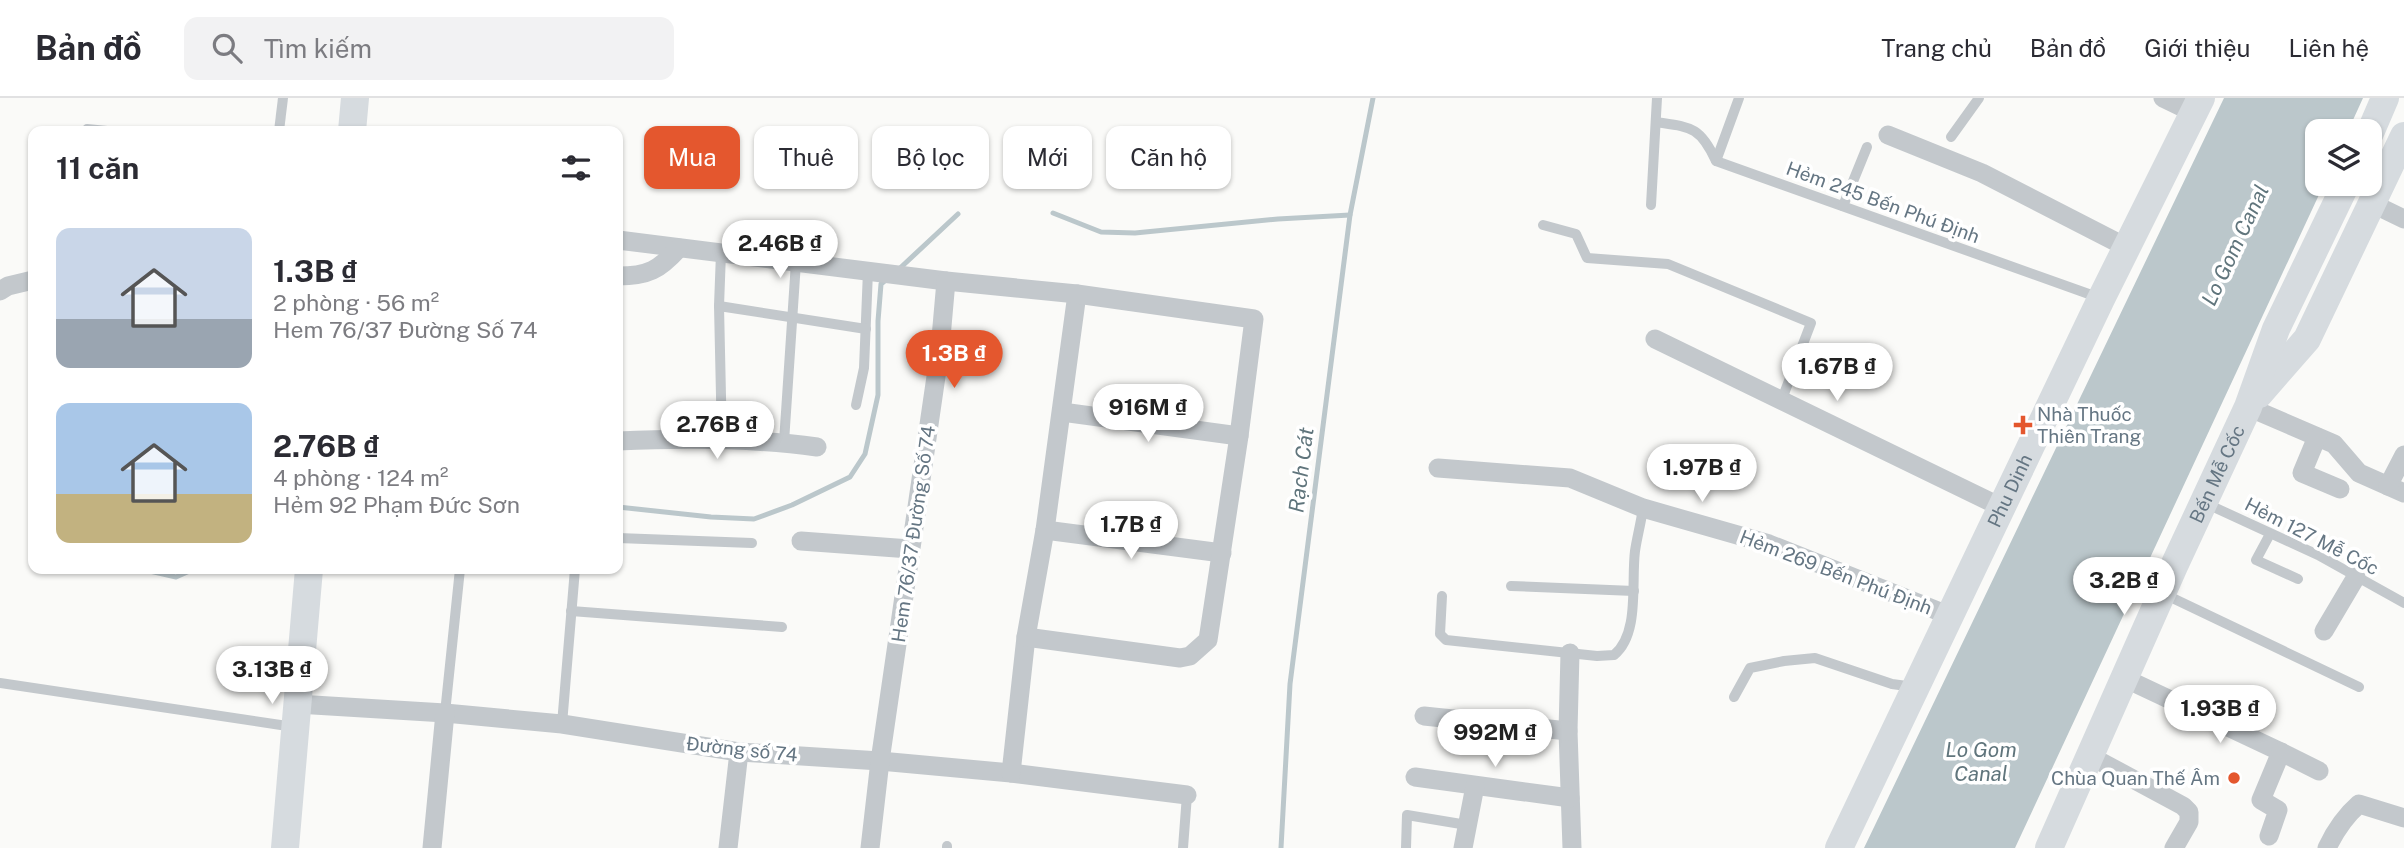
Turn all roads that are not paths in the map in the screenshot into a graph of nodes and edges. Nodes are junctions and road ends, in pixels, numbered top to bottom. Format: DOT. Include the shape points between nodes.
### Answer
graph roads {
  1 [pos="283,98"];
  2 [pos="355,98"];
  3 [pos="1657,98"];
  4 [pos="1739,98"];
  5 [pos="1979,98"];
  6 [pos="2163,98"];
  7 [pos="2386,100"];
  8 [pos="2197,106"];
  9 [pos="2377,119"];
  10 [pos="1656,122"];
  11 [pos="280,126"];
  12 [pos="352,126"];
  13 [pos="1888,135"];
  14 [pos="1951,137"];
  15 [pos="2403,142"];
  16 [pos="1867,147"];
  17 [pos="1716,161"];
  18 [pos="2340,196"];
  19 [pos="2371,203"];
  20 [pos="1651,205"];
  21 [pos="1843,206"];
  22 [pos="2404,219"];
  23 [pos="1543,225"];
  24 [pos="623,241"];
  25 [pos="2318,245"];
  26 [pos="2126,247"];
  27 [pos="679,248"];
  28 [pos="721,253"];
  29 [pos="2345,259"];
  30 [pos="796,262"];
  31 [pos="868,271"];
  32 [pos="626,276"];
  33 [pos="28,281"];
  34 [pos="946,281"];
  35 [pos="0,291"];
  36 [pos="1077,295"];
  37 [pos="2101,299"];
  38 [pos="719,306"];
  39 [pos="792,317"];
  40 [pos="866,329"];
  41 [pos="1655,339"];
  42 [pos="1782,399"];
  43 [pos="856,405"];
  44 [pos="2248,407"];
  45 [pos="1062,412"];
  46 [pos="1240,436"];
  47 [pos="2316,437"];
  48 [pos="623,440"];
  49 [pos="723,441"];
  50 [pos="784,442"];
  51 [pos="817,447"];
  52 [pos="2404,455"];
  53 [pos="1438,468"];
  54 [pos="2340,489"];
  55 [pos="2396,490"];
  56 [pos="2203,503"];
  57 [pos="2001,507"];
  58 [pos="1643,509"];
  59 [pos="1045,530"];
  60 [pos="2270,534"];
  61 [pos="623,538"];
  62 [pos="801,541"];
  63 [pos="752,543"];
  64 [pos="910,549"];
  65 [pos="1222,553"];
  66 [pos="309,574"];
  67 [pos="459,574"];
  68 [pos="575,574"];
  69 [pos="2356,577"];
  70 [pos="2298,579"];
  71 [pos="1511,586"];
  72 [pos="1634,591"];
  73 [pos="2162,593"];
  74 [pos="1442,596"];
  75 [pos="2404,603"];
  76 [pos="571,611"];
  77 [pos="1948,615"];
  78 [pos="782,627"];
  79 [pos="2324,631"];
  80 [pos="1026,637"];
  81 [pos="1570,653"];
  82 [pos="2124,678"];
  83 [pos="0,683"];
  84 [pos="1916,687"];
  85 [pos="2359,687"];
  86 [pos="1734,697"];
  87 [pos="445,713"];
  88 [pos="296,716"];
  89 [pos="1424,716"];
  90 [pos="562,724"];
  91 [pos="1567,731"];
  92 [pos="739,752"];
  93 [pos="2281,752"];
  94 [pos="2090,756"];
  95 [pos="880,761"];
  96 [pos="2319,771"];
  97 [pos="1011,773"];
  98 [pos="1415,776"];
  99 [pos="1475,786"];
  100 [pos="1187,795"];
  101 [pos="1570,798"];
  102 [pos="2404,818"];
  103 [pos="1467,825"];
  104 [pos="2269,836"];
  105 [pos="285,848"];
  106 [pos="432,848"];
  107 [pos="728,848"];
  108 [pos="870,848"];
  109 [pos="1183,848"];
  110 [pos="1406,848"];
  111 [pos="1463,848"];
  112 [pos="1572,848"];
  113 [pos="1839,848"];
  114 [pos="2049,848"];
  115 [pos="2174,848"];
  116 [pos="2327,848"];
  1 -- 11 [label="lane"];
  2 -- 12 [label="street"];
  3 -- 10 [label="lane"];
  4 -- 17 [label="lane"];
  5 -- 14 [label="lane"];
  6 -- 8 [label="street"];
  7 -- 9 [label="street"];
  8 -- 26 [label="street, Phu Dinh"];
  10 -- 17 [label="lane" via="1691,127"];
  10 -- 20 [label="lane"];
  13 -- 26 [label="street" via="1982,173"];
  15 -- 19 [label="street, Bến Mễ Cốc"];
  16 -- 21 [label="lane"];
  17 -- 21 [label="lane, Hẻm 245 Bến Phú Định"];
  18 -- 25 [label="street, Bến Mễ Cốc"];
  19 -- 22 [label="street"];
  19 -- 29 [label="street, Bến Mễ Cốc"];
  21 -- 37 [label="lane, Hẻm 245 Bến Phú Định"];
  23 -- 42 [label="lane" via="1576,234 1587,258 1668,264 1811,323"];
  24 -- 27 [label="street"];
  25 -- 29 [label="street"];
  25 -- 44 [label="street, Bến Mễ Cốc" via="2276,328"];
  26 -- 37 [label="street, Phu Dinh"];
  27 -- 28 [label="street"];
  27 -- 32 [label="street" via="648,274"];
  28 -- 30 [label="street"];
  28 -- 38 [label="lane"];
  29 -- 44 [label="street, Bến Mễ Cốc" via="2307,339"];
  30 -- 31 [label="street"];
  30 -- 39 [label="lane"];
  31 -- 34 [label="street"];
  31 -- 40 [label="lane"];
  33 -- 35 [label="street"];
  34 -- 36 [label="street"];
  34 -- 64 [label="street, Hem 76/37 Đường Số 74"];
  36 -- 45 [label="street"];
  36 -- 46 [label="street" via="1254,319"];
  37 -- 57 [label="street, Phu Dinh"];
  38 -- 39 [label="lane"];
  38 -- 49 [label="lane"];
  39 -- 40 [label="lane"];
  39 -- 50 [label="lane"];
  40 -- 43 [label="lane"];
  41 -- 42 [label="street"];
  42 -- 57 [label="street"];
  44 -- 47 [label="street"];
  44 -- 56 [label="street, Bến Mễ Cốc"];
  45 -- 46 [label="street"];
  45 -- 59 [label="street"];
  46 -- 65 [label="street"];
  47 -- 54 [label="street" via="2302,473"];
  47 -- 55 [label="street" via="2333,444 2359,473"];
  48 -- 49 [label="street"];
  49 -- 50 [label="street"];
  50 -- 51 [label="street"];
  52 -- 55 [label="street"];
  53 -- 58 [label="street, Hẻm 269 Bến Phú Định" via="1570,478"];
  56 -- 60 [label="lane, Hẻm 127 Mễ Cốc"];
  56 -- 73 [label="street, Bến Mễ Cốc"];
  57 -- 77 [label="street, Phu Dinh"];
  58 -- 72 [label="lane"];
  58 -- 77 [label="street, Hẻm 269 Bến Phú Định" via="1769,544"];
  59 -- 65 [label="street"];
  59 -- 80 [label="street"];
  60 -- 69 [label="lane, Hẻm 127 Mễ Cốc"];
  60 -- 70 [label="lane" via="2256,560"];
  61 -- 63 [label="lane"];
  62 -- 64 [label="street"];
  64 -- 95 [label="street, Hem 76/37 Đường Số 74"];
  65 -- 80 [label="street" via="1208,640 1190,656"];
  66 -- 88 [label="street"];
  67 -- 87 [label="lane"];
  68 -- 76 [label="lane"];
  69 -- 75 [label="lane, Hẻm 127 Mễ Cốc"];
  69 -- 79 [label="street"];
  71 -- 72 [label="lane"];
  72 -- 81 [label="lane" via="1626,642 1620,650 1605,656"];
  73 -- 82 [label="street, Bến Mễ Cốc"];
  73 -- 85 [label="lane"];
  74 -- 81 [label="lane" via="1440,634 1446,640"];
  76 -- 78 [label="lane"];
  76 -- 90 [label="lane"];
  77 -- 84 [label="street, Phu Dinh"];
  80 -- 97 [label="street"];
  81 -- 91 [label="street"];
  82 -- 93 [label="street"];
  82 -- 94 [label="street, Bến Mễ Cốc"];
  83 -- 88 [label="lane"];
  84 -- 86 [label="lane" via="1892,684 1815,658 1750,668"];
  84 -- 113 [label="street, Phu Dinh"];
  87 -- 88 [label="street, Đường số 74"];
  87 -- 90 [label="street, Đường số 74"];
  87 -- 106 [label="street"];
  88 -- 105 [label="street"];
  89 -- 91 [label="street"];
  90 -- 92 [label="street, Đường số 74"];
  91 -- 101 [label="street"];
  92 -- 95 [label="street, Đường số 74"];
  92 -- 107 [label="street"];
  93 -- 96 [label="street"];
  93 -- 104 [label="street" via="2261,800 2278,810"];
  94 -- 114 [label="street, Bến Mễ Cốc"];
  94 -- 115 [label="street" via="2189,812 2189,822"];
  95 -- 97 [label="street, Đường số 74"];
  95 -- 108 [label="street, Hem 76/37 Đường Số 74"];
  97 -- 100 [label="street, Đường số 74"];
  98 -- 99 [label="street"];
  99 -- 101 [label="street"];
  99 -- 103 [label="street"];
  100 -- 109 [label="lane"];
  101 -- 112 [label="street"];
  102 -- 116 [label="street" via="2358,804"];
  103 -- 110 [label="lane" via="1407,815"];
  103 -- 111 [label="street"];
}
